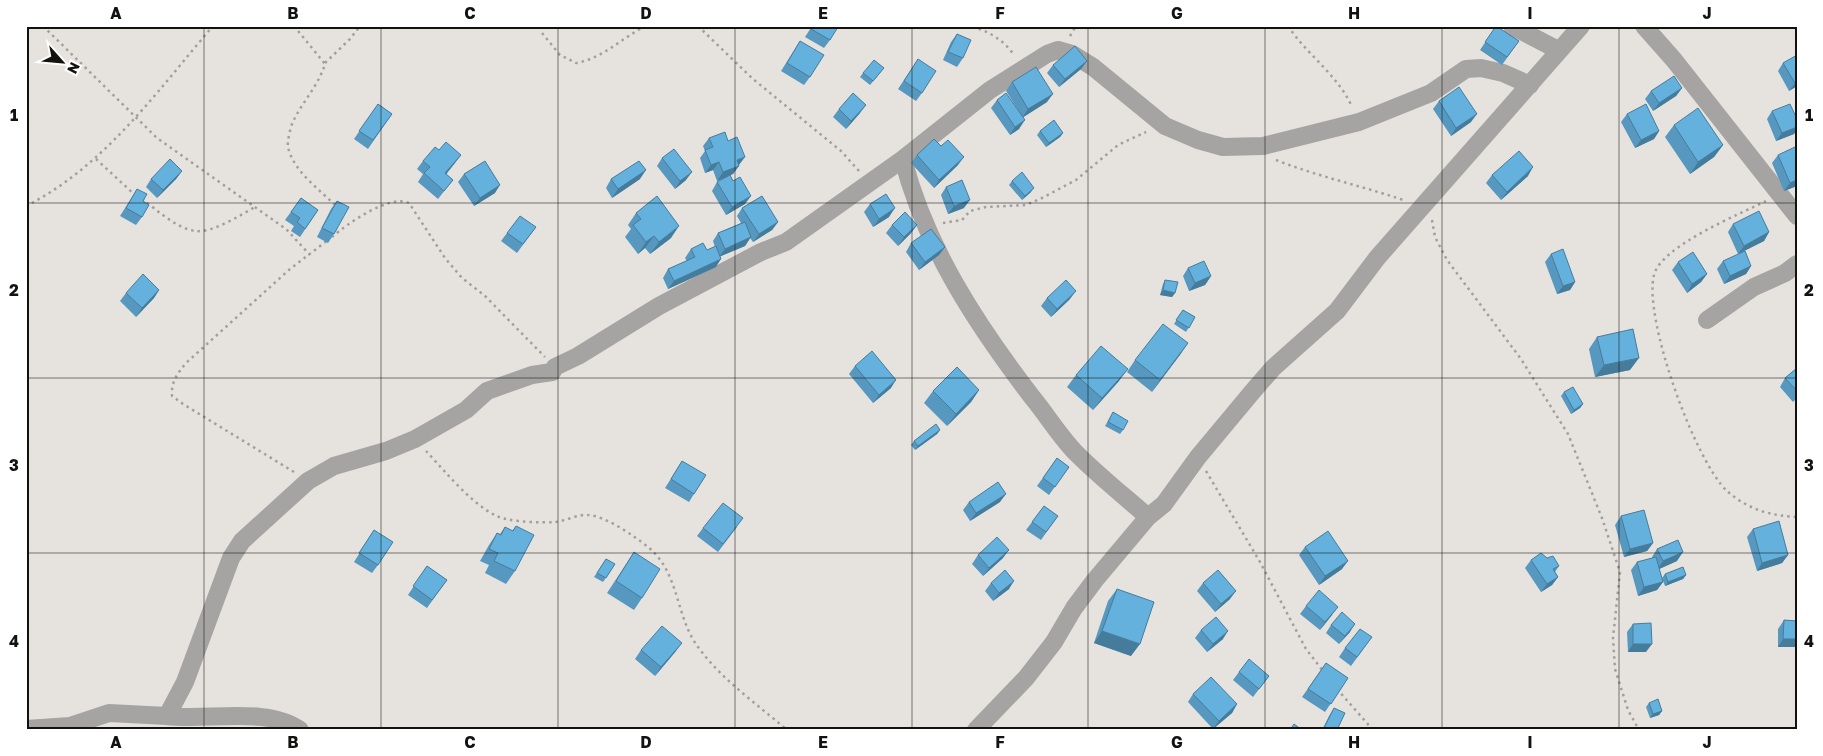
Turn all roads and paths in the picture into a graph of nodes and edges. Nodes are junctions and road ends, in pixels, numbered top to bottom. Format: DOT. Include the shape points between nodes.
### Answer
graph roads {
  1 [pos="43,26"];
  2 [pos="213,26"];
  3 [pos="294,26"];
  4 [pos="360,26"];
  5 [pos="646,26"];
  6 [pos="698,26"];
  7 [pos="966,26"];
  8 [pos="1288,26"];
  9 [pos="1512,26"];
  10 [pos="1581,26"];
  11 [pos="1644,26"];
  12 [pos="542,33"];
  13 [pos="1558,50"];
  14 [pos="325,64"];
  15 [pos="1023,69"];
  16 [pos="1530,85"];
  17 [pos="135,118"];
  18 [pos="1359,122"];
  19 [pos="1165,126"];
  20 [pos="1271,158"];
  21 [pos="96,159"];
  22 [pos="903,159"];
  23 [pos="869,181"];
  24 [pos="1780,195"];
  25 [pos="1427,202"];
  26 [pos="26,206"];
  27 [pos="255,207"];
  28 [pos="338,208"];
  29 [pos="1797,216"];
  30 [pos="926,226"];
  31 [pos="310,255"];
  32 [pos="1797,264"];
  33 [pos="1708,320"];
  34 [pos="555,367"];
  35 [pos="414,439"];
  36 [pos="1198,457"];
  37 [pos="308,481"];
  38 [pos="1797,516"];
  39 [pos="1148,517"];
  40 [pos="1328,677"];
  41 [pos="1333,684"];
  42 [pos="167,716"];
  43 [pos="26,730"];
  44 [pos="300,730"];
  45 [pos="787,730"];
  46 [pos="976,730"];
  47 [pos="1373,730"];
  48 [pos="1639,730"];
  1 -- 17 [label="path"];
  2 -- 17 [label="path"];
  3 -- 14 [label="path"];
  4 -- 14 [label="path"];
  5 -- 12 [label="path" via="606,53 576,63 560,55"];
  6 -- 23 [label="path" via="753,79 841,151"];
  7 -- 15 [label="path" via="977,27 996,37"];
  8 -- 18 [label="path" via="1298,42 1344,90"];
  9 -- 13 [label="street"];
  10 -- 13 [label="street"];
  11 -- 24 [label="street"];
  13 -- 16 [label="street"];
  14 -- 28 [label="path" via="320,80 292,124 287,146 313,184"];
  15 -- 19 [label="street" via="1047,54 1062,50 1093,67"];
  15 -- 22 [label="street" via="990,90"];
  16 -- 18 [label="street" via="1503,73 1466,69 1431,93"];
  16 -- 25 [label="street"];
  17 -- 21 [label="path"];
  17 -- 27 [label="path" via="181,156"];
  18 -- 19 [label="street" via="1245,148 1223,147"];
  19 -- 30 [label="path" via="1138,134 1118,145 1076,180 1026,205 986,207 970,212 962,220"];
  20 -- 25 [label="path" via="1323,178"];
  21 -- 26 [label="path"];
  21 -- 27 [label="path" via="128,189 168,218 197,231"];
  22 -- 23 [label="street"];
  22 -- 30 [label="street" via="910,188"];
  23 -- 34 [label="street" via="786,242 707,280"];
  24 -- 29 [label="street"];
  24 -- 38 [label="path" via="1685,242 1669,254 1654,275 1654,311 1662,349 1683,415 1714,478 1728,492 1761,512"];
  25 -- 36 [label="street" via="1377,258 1337,310 1273,368"];
  25 -- 48 [label="path" via="1435,237 1447,260 1522,359 1568,434 1602,518 1620,572 1613,638 1615,669 1628,710"];
  27 -- 31 [label="path" via="286,229"];
  30 -- 39 [label="street" via="967,307 1075,453"];
  31 -- 34 [label="path" via="351,220 396,200 403,200 462,278 485,296"];
  31 -- 37 [label="path" via="290,269 186,363 171,386 172,396 183,404"];
  32 -- 33 [label="street" via="1754,288"];
  34 -- 35 [label="street" via="552,372 532,375 487,391 466,410"];
  35 -- 37 [label="street" via="334,466"];
  35 -- 45 [label="path" via="476,503 504,519 554,522 588,515 618,526 649,548 666,567 676,588 684,622 698,647 727,679"];
  36 -- 39 [label="street" via="1164,504"];
  36 -- 40 [label="path" via="1260,562 1306,649"];
  37 -- 42 [label="street" via="242,541 231,558 185,682"];
  39 -- 46 [label="street" via="1074,608 1054,642 1026,678"];
  41 -- 47 [label="path"];
  42 -- 43 [label="street" via="109,713 70,726"];
  42 -- 44 [label="street" via="271,719"];
}
